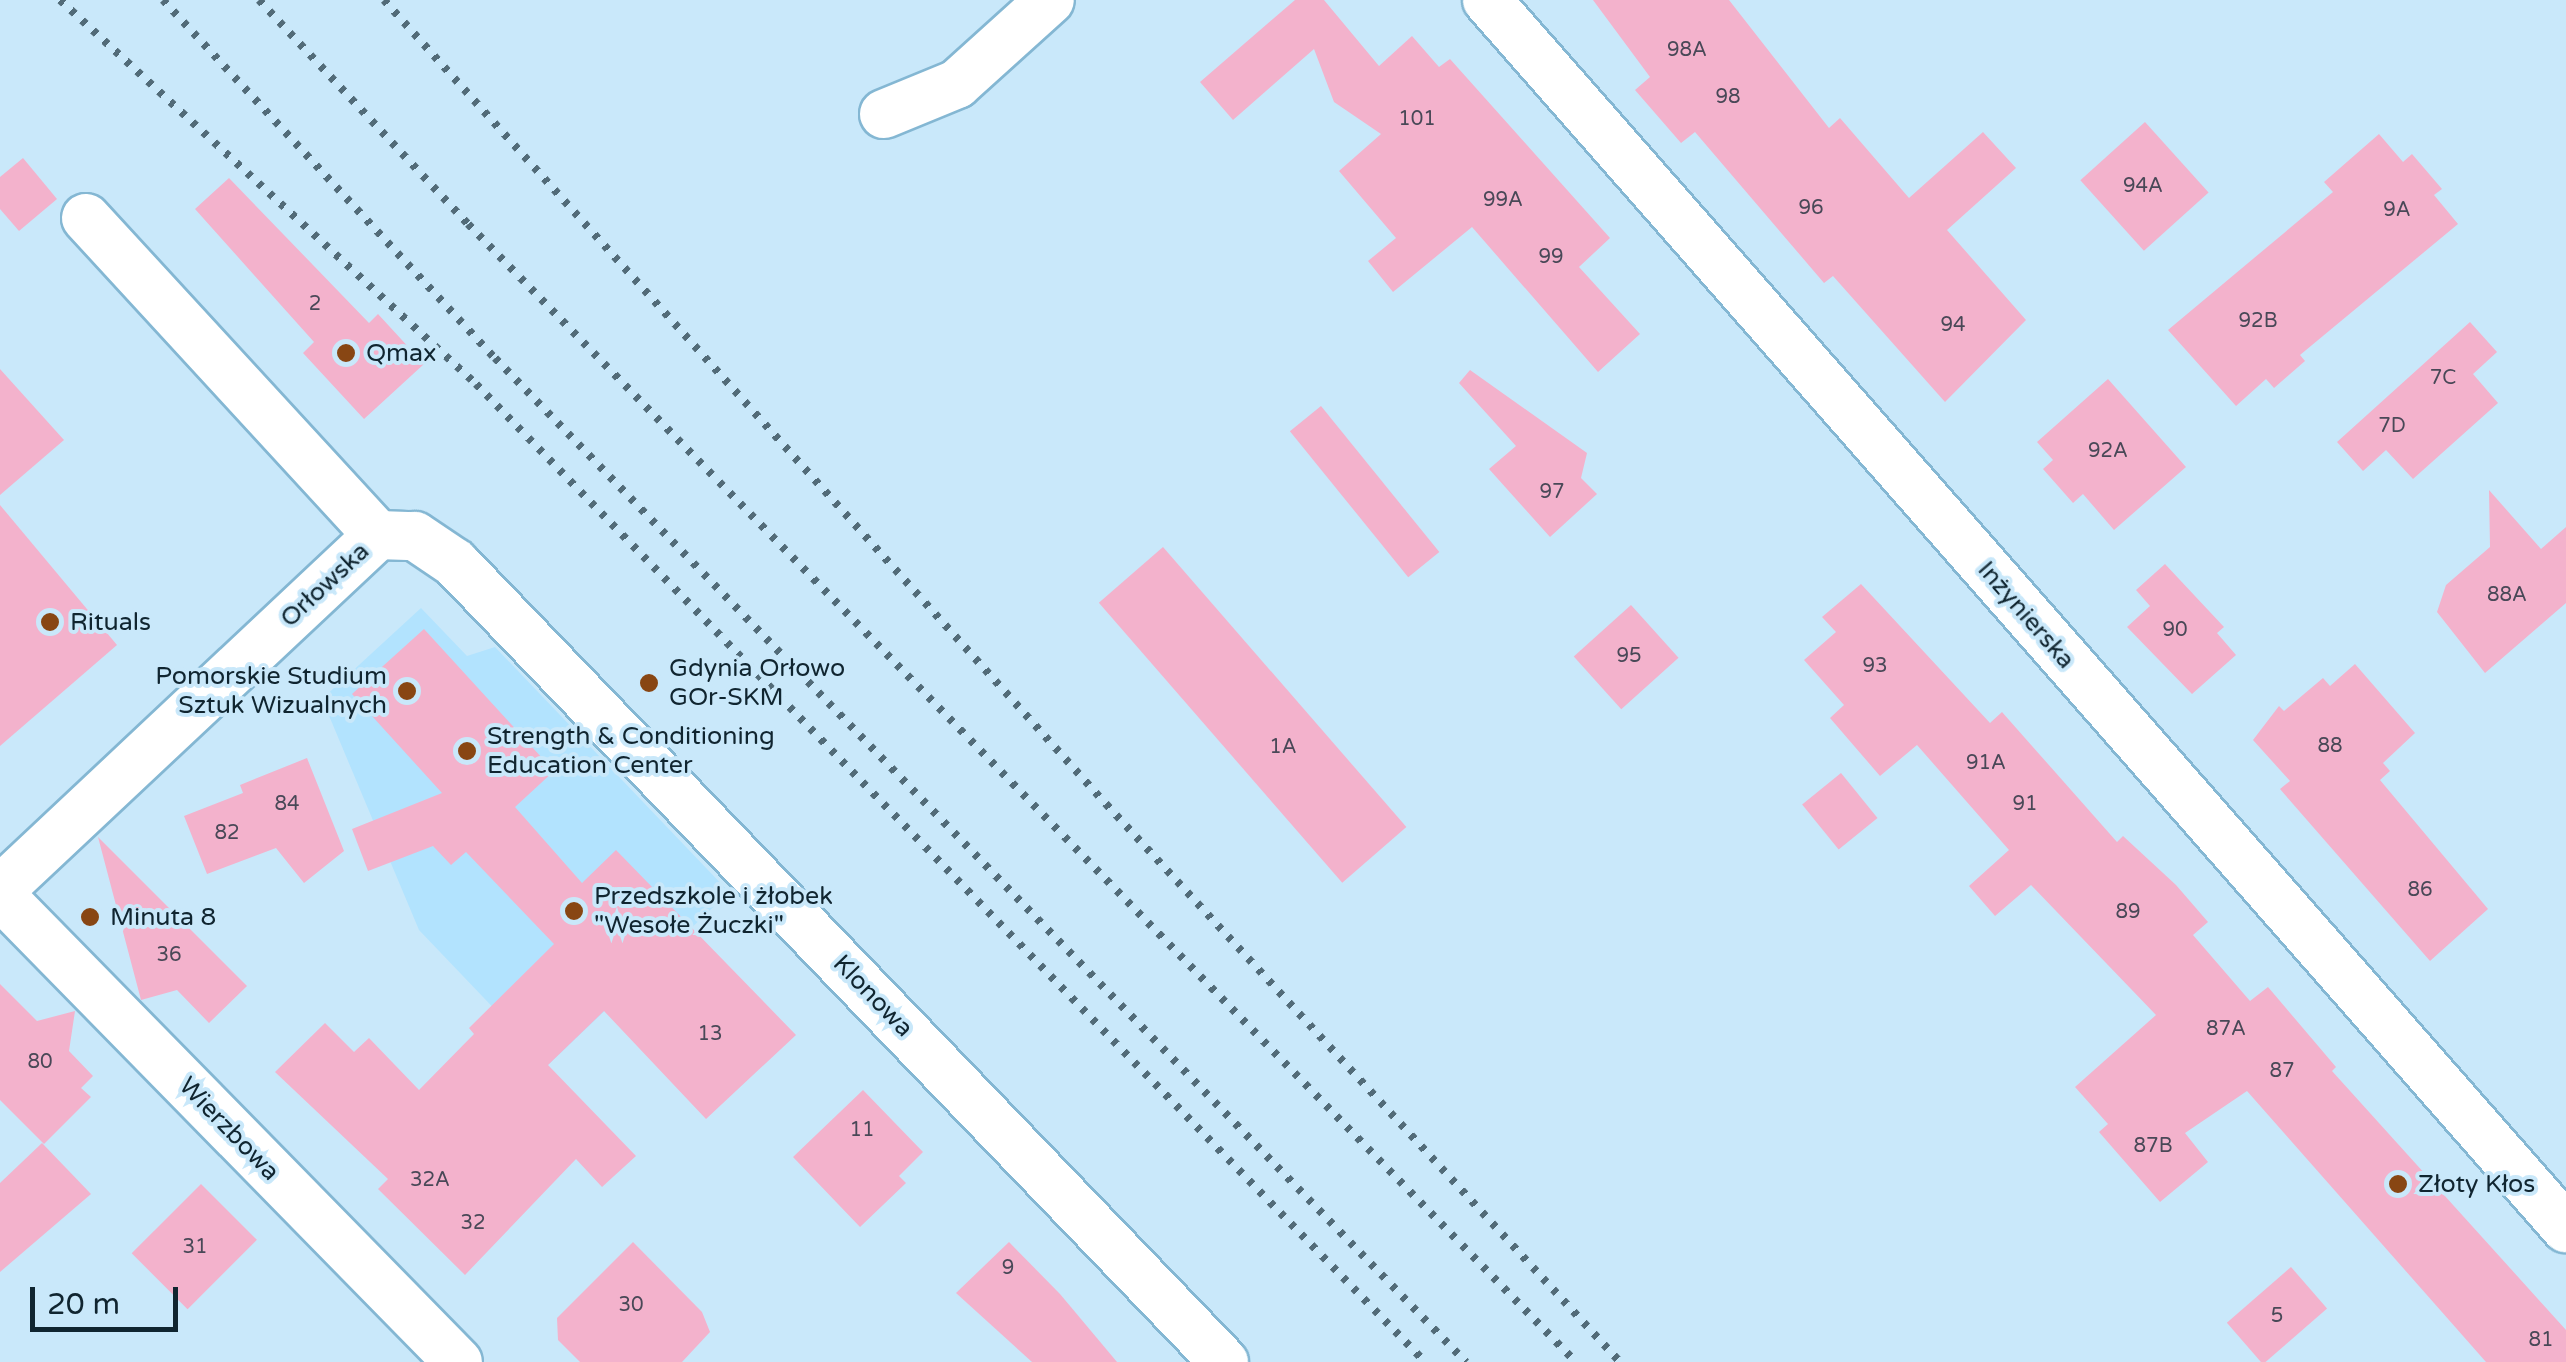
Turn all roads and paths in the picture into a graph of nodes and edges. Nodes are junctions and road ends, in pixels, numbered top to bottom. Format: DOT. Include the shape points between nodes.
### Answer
graph roads {
  1 [pos="1050,0"];
  2 [pos="1486,0"];
  3 [pos="884,114"];
  4 [pos="86,218"];
  5 [pos="378,535"];
  6 [pos="0,893"];
  7 [pos="2566,1228"];
  8 [pos="458,1362"];
  9 [pos="1224,1362"];
  1 -- 3 [label="street" via="957,84"];
  2 -- 7 [label="street, Inżynierska"];
  4 -- 5 [label="street, Orłowska"];
  5 -- 6 [label="street, Orłowska"];
  5 -- 9 [label="street, Klonowa" via="415,536 455,563"];
  6 -- 8 [label="street, Wierzbowa"];
}
